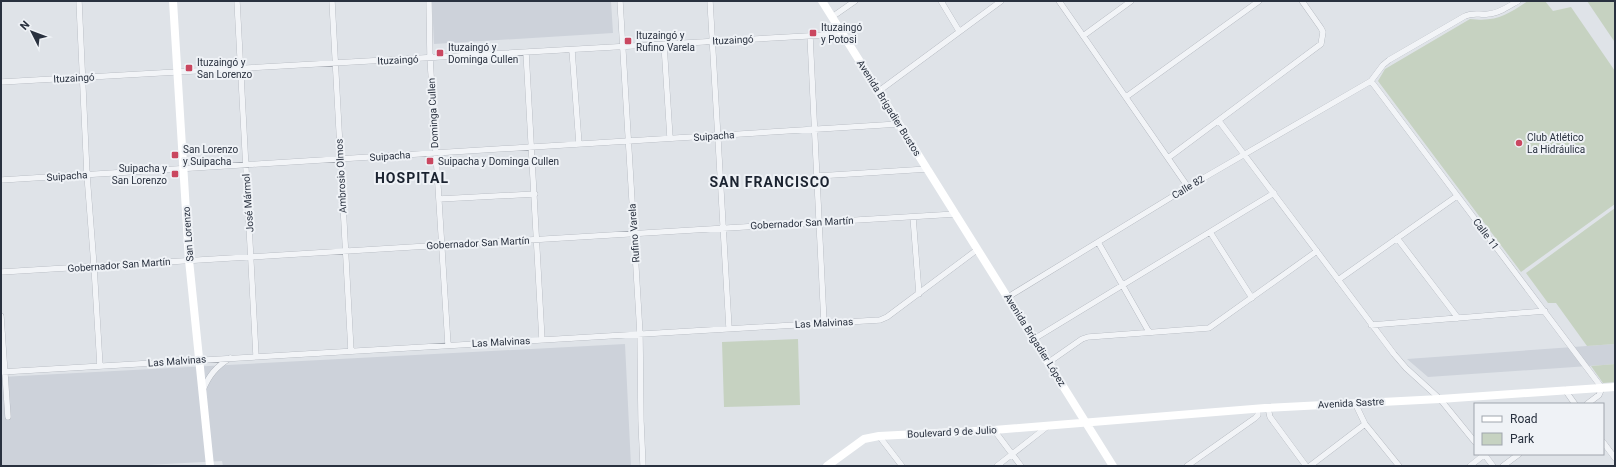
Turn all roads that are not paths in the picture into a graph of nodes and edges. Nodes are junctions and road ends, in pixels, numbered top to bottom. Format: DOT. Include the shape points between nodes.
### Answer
graph roads {
  1 [pos="79,1"];
  2 [pos="173,1"];
  3 [pos="237,1"];
  4 [pos="332,1"];
  5 [pos="429,1"];
  6 [pos="620,1"];
  7 [pos="710,1"];
  8 [pos="822,1"];
  9 [pos="855,1"];
  10 [pos="940,1"];
  11 [pos="1002,1"];
  12 [pos="1059,1"];
  13 [pos="1131,1"];
  14 [pos="1259,1"];
  15 [pos="1302,1"];
  16 [pos="1518,1"];
  17 [pos="832,17"];
  18 [pos="960,31"];
  19 [pos="842,34"];
  20 [pos="810,36"];
  21 [pos="1083,36"];
  22 [pos="712,41"];
  23 [pos="664,44"];
  24 [pos="623,46"];
  25 [pos="572,50"];
  26 [pos="526,52"];
  27 [pos="430,58"];
  28 [pos="335,63"];
  29 [pos="240,69"];
  30 [pos="177,72"];
  31 [pos="83,78"];
  32 [pos="1371,81"];
  33 [pos="1,82"];
  34 [pos="879,91"];
  35 [pos="1126,97"];
  36 [pos="1219,121"];
  37 [pos="899,124"];
  38 [pos="814,130"];
  39 [pos="718,136"];
  40 [pos="670,138"];
  41 [pos="628,141"];
  42 [pos="579,144"];
  43 [pos="532,147"];
  44 [pos="436,153"];
  45 [pos="1244,154"];
  46 [pos="1168,158"];
  47 [pos="340,159"];
  48 [pos="246,165"];
  49 [pos="184,169"];
  50 [pos="928,169"];
  51 [pos="87,175"];
  52 [pos="817,176"];
  53 [pos="1,180"];
  54 [pos="1188,187"];
  55 [pos="1274,193"];
  56 [pos="534,194"];
  57 [pos="1457,196"];
  58 [pos="439,199"];
  59 [pos="956,214"];
  60 [pos="914,217"];
  61 [pos="819,222"];
  62 [pos="723,228"];
  63 [pos="1210,232"];
  64 [pos="634,234"];
  65 [pos="1397,238"];
  66 [pos="537,239"];
  67 [pos="1098,242"];
  68 [pos="442,245"];
  69 [pos="978,249"];
  70 [pos="344,251"];
  71 [pos="1317,251"];
  72 [pos="251,257"];
  73 [pos="189,260"];
  74 [pos="94,266"];
  75 [pos="1,272"];
  76 [pos="1338,280"];
  77 [pos="1123,285"];
  78 [pos="919,294"];
  79 [pos="1008,297"];
  80 [pos="1252,298"];
  81 [pos="1545,311"];
  82 [pos="1,316"];
  83 [pos="1458,318"];
  84 [pos="824,323"];
  85 [pos="1371,324"];
  86 [pos="729,328"];
  87 [pos="1150,332"];
  88 [pos="640,334"];
  89 [pos="1034,339"];
  90 [pos="542,340"];
  91 [pos="448,345"];
  92 [pos="351,351"];
  93 [pos="256,356"];
  94 [pos="231,358"];
  95 [pos="199,359"];
  96 [pos="1049,362"];
  97 [pos="100,366"];
  98 [pos="3,372"];
  99 [pos="1615,387"];
  100 [pos="1602,388"];
  101 [pos="1565,390"];
  102 [pos="202,393"];
  103 [pos="1440,399"];
  104 [pos="1355,403"];
  105 [pos="1574,403"];
  106 [pos="1589,403"];
  107 [pos="1268,408"];
  108 [pos="1258,409"];
  109 [pos="8,417"];
  110 [pos="1086,423"];
  111 [pos="1366,424"];
  112 [pos="1048,426"];
  113 [pos="994,430"];
  114 [pos="879,436"];
  115 [pos="1474,441"];
  116 [pos="1604,443"];
  117 [pos="1012,454"];
  118 [pos="1483,455"];
  119 [pos="1485,455"];
  120 [pos="1519,455"];
  121 [pos="1615,458"];
  122 [pos="210,466"];
  123 [pos="643,466"];
  124 [pos="827,466"];
  125 [pos="902,466"];
  126 [pos="997,466"];
  127 [pos="1021,466"];
  128 [pos="1114,466"];
  129 [pos="1187,466"];
  130 [pos="1306,466"];
  131 [pos="1310,466"];
  132 [pos="1399,466"];
  133 [pos="1470,466"];
  134 [pos="1494,466"];
  135 [pos="1503,466"];
  1 -- 31 [label="street"];
  2 -- 30 [label="street, San Lorenzo"];
  3 -- 29 [label="street, José Mármol"];
  4 -- 28 [label="street, Ambrosio Olmos"];
  5 -- 27 [label="street, Dominga Cullen"];
  6 -- 24 [label="street, Rufino Varela"];
  7 -- 22 [label="street"];
  8 -- 17 [label="street, Avenida Brigadier Bustos"];
  9 -- 17 [label="street"];
  10 -- 18 [label="street"];
  11 -- 18 [label="street"];
  12 -- 21 [label="street"];
  13 -- 21 [label="street"];
  14 -- 35 [label="street"];
  15 -- 36 [label="street" via="1323,32 1321,44"];
  16 -- 32 [label="street" via="1497,12 1472,13 1465,16 1389,60"];
  17 -- 19 [label="street, Avenida Brigadier Bustos"];
  18 -- 34 [label="street"];
  19 -- 20 [label="street, Ituzaingó"];
  19 -- 34 [label="street, Avenida Brigadier Bustos"];
  20 -- 22 [label="street, Ituzaingó"];
  20 -- 38 [label="street"];
  21 -- 35 [label="street"];
  22 -- 23 [label="street, Ituzaingó"];
  22 -- 39 [label="street"];
  23 -- 24 [label="street, Ituzaingó"];
  23 -- 40 [label="street"];
  24 -- 25 [label="street, Ituzaingó"];
  24 -- 41 [label="street, Rufino Varela"];
  25 -- 26 [label="street, Ituzaingó"];
  25 -- 42 [label="street"];
  26 -- 27 [label="street, Ituzaingó"];
  26 -- 43 [label="street"];
  27 -- 28 [label="street, Ituzaingó"];
  27 -- 44 [label="street, Dominga Cullen"];
  28 -- 29 [label="street, Ituzaingó"];
  28 -- 47 [label="street, Ambrosio Olmos"];
  29 -- 30 [label="street, Ituzaingó"];
  29 -- 48 [label="street, José Mármol"];
  30 -- 31 [label="street, Ituzaingó"];
  30 -- 49 [label="street, San Lorenzo"];
  31 -- 33 [label="street, Ituzaingó"];
  31 -- 51 [label="street"];
  32 -- 45 [label="street, Calle 82"];
  32 -- 57 [label="street, Calle 11"];
  34 -- 37 [label="street, Avenida Brigadier Bustos"];
  35 -- 46 [label="street"];
  36 -- 45 [label="street"];
  36 -- 46 [label="street"];
  37 -- 38 [label="street, Suipacha"];
  37 -- 50 [label="street, Avenida Brigadier Bustos"];
  38 -- 39 [label="street, Suipacha"];
  38 -- 52 [label="street"];
  39 -- 40 [label="street, Suipacha"];
  39 -- 62 [label="street"];
  40 -- 41 [label="street, Suipacha"];
  41 -- 42 [label="street, Suipacha"];
  41 -- 64 [label="street, Rufino Varela"];
  42 -- 43 [label="street, Suipacha"];
  43 -- 44 [label="street, Suipacha"];
  43 -- 56 [label="street"];
  44 -- 47 [label="street, Suipacha"];
  44 -- 58 [label="street, Dominga Cullen"];
  45 -- 54 [label="street, Calle 82"];
  45 -- 55 [label="street"];
  46 -- 54 [label="street"];
  47 -- 48 [label="street, Suipacha"];
  47 -- 70 [label="street, Ambrosio Olmos"];
  48 -- 49 [label="street, Suipacha"];
  48 -- 72 [label="street, José Mármol"];
  49 -- 51 [label="street, Suipacha"];
  49 -- 73 [label="street, San Lorenzo"];
  50 -- 52 [label="street"];
  50 -- 59 [label="street, Avenida Brigadier Bustos"];
  51 -- 53 [label="street, Suipacha"];
  51 -- 74 [label="street"];
  52 -- 61 [label="street"];
  54 -- 67 [label="street, Calle 82"];
  55 -- 63 [label="street"];
  55 -- 71 [label="street"];
  56 -- 58 [label="street"];
  56 -- 66 [label="street"];
  57 -- 65 [label="street"];
  57 -- 81 [label="street, Calle 11"];
  58 -- 68 [label="street, Dominga Cullen"];
  59 -- 60 [label="street, Gobernador San Martín"];
  59 -- 69 [label="street, Avenida Brigadier López"];
  60 -- 61 [label="street, Gobernador San Martín"];
  60 -- 78 [label="street"];
  61 -- 62 [label="street, Gobernador San Martín"];
  61 -- 84 [label="street"];
  62 -- 64 [label="street, Gobernador San Martín"];
  62 -- 86 [label="street"];
  63 -- 77 [label="street"];
  63 -- 80 [label="street"];
  64 -- 66 [label="street, Gobernador San Martín"];
  64 -- 88 [label="street, Rufino Varela"];
  65 -- 76 [label="street"];
  65 -- 83 [label="street"];
  66 -- 68 [label="street, Gobernador San Martín"];
  66 -- 90 [label="street"];
  67 -- 77 [label="street"];
  67 -- 79 [label="street, Calle 82"];
  68 -- 70 [label="street, Gobernador San Martín"];
  68 -- 91 [label="street, Dominga Cullen"];
  69 -- 78 [label="street, Las Malvinas"];
  69 -- 79 [label="street, Avenida Brigadier López"];
  70 -- 72 [label="street, Gobernador San Martín"];
  70 -- 92 [label="street, Ambrosio Olmos"];
  71 -- 76 [label="street"];
  71 -- 80 [label="street"];
  72 -- 73 [label="street, Gobernador San Martín"];
  72 -- 93 [label="street, José Mármol"];
  73 -- 74 [label="street, Gobernador San Martín"];
  73 -- 95 [label="street, San Lorenzo"];
  74 -- 75 [label="street, Gobernador San Martín"];
  74 -- 97 [label="street"];
  76 -- 85 [label="street"];
  77 -- 87 [label="street"];
  77 -- 89 [label="street"];
  78 -- 84 [label="street, Las Malvinas" via="880,320"];
  79 -- 89 [label="street, Avenida Brigadier López"];
  80 -- 87 [label="street" via="1210,328"];
  81 -- 83 [label="street"];
  81 -- 100 [label="street, Calle 11"];
  82 -- 98 [label="street"];
  83 -- 85 [label="street"];
  84 -- 86 [label="street, Las Malvinas"];
  85 -- 103 [label="street" via="1406,368"];
  86 -- 88 [label="street, Las Malvinas"];
  87 -- 96 [label="street" via="1088,337"];
  88 -- 90 [label="street, Las Malvinas"];
  88 -- 123 [label="street, Rufino Varela"];
  89 -- 96 [label="street, Avenida Brigadier López"];
  90 -- 91 [label="street, Las Malvinas"];
  91 -- 92 [label="street, Las Malvinas"];
  92 -- 93 [label="street, Las Malvinas"];
  93 -- 94 [label="street, Las Malvinas"];
  94 -- 95 [label="street, Las Malvinas"];
  94 -- 102 [label="street" via="210,375"];
  95 -- 97 [label="street, Las Malvinas"];
  95 -- 102 [label="street, San Lorenzo"];
  96 -- 110 [label="street, Avenida Brigadier López"];
  97 -- 98 [label="street, Las Malvinas"];
  98 -- 109 [label="street"];
  99 -- 100 [label="street, Avenida Sastre"];
  100 -- 101 [label="street, Avenida Sastre"];
  100 -- 106 [label="street" via="1600,396"];
  101 -- 103 [label="street, Avenida Sastre"];
  101 -- 105 [label="street"];
  102 -- 122 [label="street, San Lorenzo"];
  103 -- 104 [label="street, Avenida Sastre"];
  103 -- 115 [label="street"];
  104 -- 107 [label="street, Avenida Sastre"];
  104 -- 111 [label="street"];
  107 -- 108 [label="street, Avenida Sastre"];
  107 -- 130 [label="street" via="1270,417"];
  108 -- 110 [label="street, Avenida Sastre"];
  108 -- 129 [label="street" via="1255,418"];
  110 -- 112 [label="street, Boulevard 9 de Julio"];
  110 -- 128 [label="street, Avenida Brigadier López"];
  111 -- 131 [label="street"];
  111 -- 132 [label="street"];
  112 -- 113 [label="street, Boulevard 9 de Julio"];
  112 -- 117 [label="street"];
  113 -- 114 [label="street, Boulevard 9 de Julio"];
  113 -- 117 [label="street"];
  114 -- 124 [label="street, Boulevard 9 de Julio" via="864,439"];
  114 -- 125 [label="street"];
  116 -- 121 [label="street"];
  117 -- 126 [label="street"];
  117 -- 127 [label="street"];
  118 -- 133 [label="street"];
  119 -- 134 [label="street"];
  120 -- 135 [label="street"];
}
